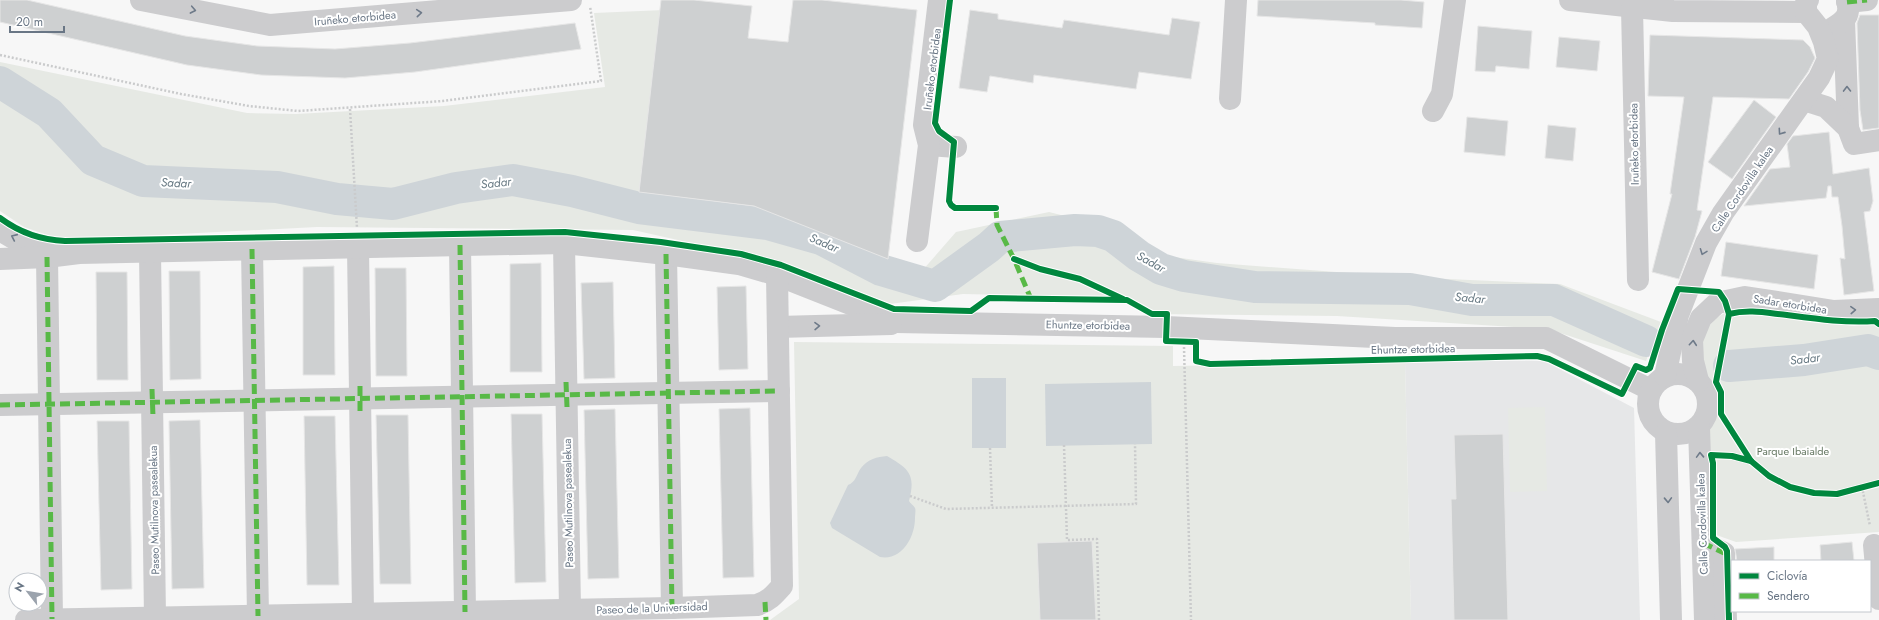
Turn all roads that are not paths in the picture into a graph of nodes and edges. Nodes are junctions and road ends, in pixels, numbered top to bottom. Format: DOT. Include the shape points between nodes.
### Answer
graph roads {
  1 [pos="141,0"];
  2 [pos="571,0"];
  3 [pos="939,0"];
  4 [pos="1236,0"];
  5 [pos="1455,0"];
  6 [pos="1570,0"];
  7 [pos="1851,5"];
  8 [pos="1737,6"];
  9 [pos="1632,8"];
  10 [pos="1811,13"];
  11 [pos="1230,99"];
  12 [pos="1804,100"];
  13 [pos="1433,111"];
  14 [pos="1848,128"];
  15 [pos="1879,140"];
  16 [pos="929,145"];
  17 [pos="956,147"];
  18 [pos="0,230"];
  19 [pos="358,241"];
  20 [pos="917,241"];
  21 [pos="564,243"];
  22 [pos="460,245"];
  23 [pos="252,249"];
  24 [pos="150,252"];
  25 [pos="79,253"];
  26 [pos="666,254"];
  27 [pos="47,257"];
  28 [pos="0,258"];
  29 [pos="777,275"];
  30 [pos="1638,280"];
  31 [pos="1879,309"];
  32 [pos="896,322"];
  33 [pos="778,327"];
  34 [pos="1698,380"];
  35 [pos="1658,383"];
  36 [pos="779,392"];
  37 [pos="669,394"];
  38 [pos="566,395"];
  39 [pos="462,397"];
  40 [pos="360,400"];
  41 [pos="255,401"];
  42 [pos="152,403"];
  43 [pos="49,405"];
  44 [pos="0,406"];
  45 [pos="1699,427"];
  46 [pos="1666,433"];
  47 [pos="1703,543"];
  48 [pos="1874,545"];
  49 [pos="1879,600"];
  50 [pos="767,607"];
  51 [pos="672,608"];
  52 [pos="570,610"];
  53 [pos="465,612"];
  54 [pos="363,614"];
  55 [pos="258,616"];
  56 [pos="155,618"];
  57 [pos="26,620"];
  58 [pos="52,620"];
  59 [pos="1671,620"];
  60 [pos="1705,620"];
  61 [pos="1726,620"];
  1 -- 2 [label="street, Iruñeko etorbidea, one-way" via="270,25"];
  3 -- 16 [label="street, Iruñeko etorbidea" via="924,125"];
  4 -- 11 [label="street"];
  5 -- 13 [label="street" via="1442,94"];
  6 -- 9 [label="street"];
  7 -- 10 [label="street" via="1832,29"];
  14 -- 7 [label="street, one-way"];
  8 -- 9 [label="street"];
  8 -- 10 [label="street"];
  9 -- 30 [label="street, Iruñeko etorbidea"];
  10 -- 12 [label="street, Calle Cordovilla kalea" via="1824,42 1828,59"];
  12 -- 14 [label="street" via="1826,107"];
  12 -- 35 [label="street, Calle Cordovilla kalea, one-way" via="1724,213 1706,243 1678,315"];
  14 -- 15 [label="street" via="1854,144"];
  16 -- 17 [label="street"];
  16 -- 20 [label="street, Iruñeko etorbidea"];
  25 -- 18 [label="street, one-way" via="13,238"];
  19 -- 22 [label="street"];
  19 -- 23 [label="street"];
  19 -- 40 [label="street"];
  21 -- 22 [label="street"];
  21 -- 26 [label="street"];
  21 -- 38 [label="street, Paseo Mutilnova pasealekua"];
  22 -- 39 [label="street"];
  23 -- 24 [label="street"];
  23 -- 41 [label="street"];
  24 -- 25 [label="street"];
  24 -- 42 [label="street, Paseo Mutilnova pasealekua"];
  25 -- 27 [label="street"];
  26 -- 29 [label="street" via="739,264"];
  26 -- 37 [label="street"];
  27 -- 28 [label="street"];
  27 -- 43 [label="street"];
  29 -- 32 [label="street, Ehuntze etorbidea"];
  29 -- 33 [label="street"];
  34 -- 31 [label="street, Sadar etorbidea, one-way" via="1693,361 1692,340 1701,318 1717,303 1745,296 1834,311"];
  33 -- 32 [label="street, Ehuntze etorbidea, one-way"];
  32 -- 35 [label="street, Ehuntze etorbidea" via="1166,327 1396,338 1546,338"];
  33 -- 36 [label="street"];
  34 -- 35 [label="street" via="1681,373"];
  34 -- 45 [label="street" via="1709,398 1708,413"];
  35 -- 46 [label="street" via="1648,404 1654,424"];
  36 -- 37 [label="street"];
  36 -- 50 [label="street" via="782,586"];
  37 -- 38 [label="street"];
  37 -- 51 [label="street"];
  38 -- 39 [label="street"];
  38 -- 52 [label="street, Paseo Mutilnova pasealekua"];
  39 -- 40 [label="street"];
  39 -- 53 [label="street"];
  40 -- 41 [label="street"];
  40 -- 54 [label="street"];
  41 -- 42 [label="street"];
  41 -- 55 [label="street"];
  42 -- 43 [label="street"];
  42 -- 56 [label="street, Paseo Mutilnova pasealekua"];
  43 -- 44 [label="street"];
  43 -- 58 [label="street"];
  45 -- 46 [label="street" via="1684,434"];
  47 -- 45 [label="street, Calle Cordovilla kalea, one-way"];
  46 -- 59 [label="street, one-way"];
  47 -- 60 [label="street, Calle Cordovilla kalea"];
  47 -- 61 [label="street" via="1724,553"];
  48 -- 49 [label="street"];
  50 -- 51 [label="street, Paseo de la Universidad" via="757,605"];
  51 -- 52 [label="street, Paseo de la Universidad"];
  52 -- 53 [label="street, Paseo de la Universidad"];
  53 -- 54 [label="street, Paseo de la Universidad"];
  54 -- 55 [label="street, Paseo de la Universidad"];
  55 -- 56 [label="street, Paseo de la Universidad"];
  56 -- 58 [label="street, Paseo de la Universidad"];
  57 -- 58 [label="street, Paseo de la Universidad"];
}
